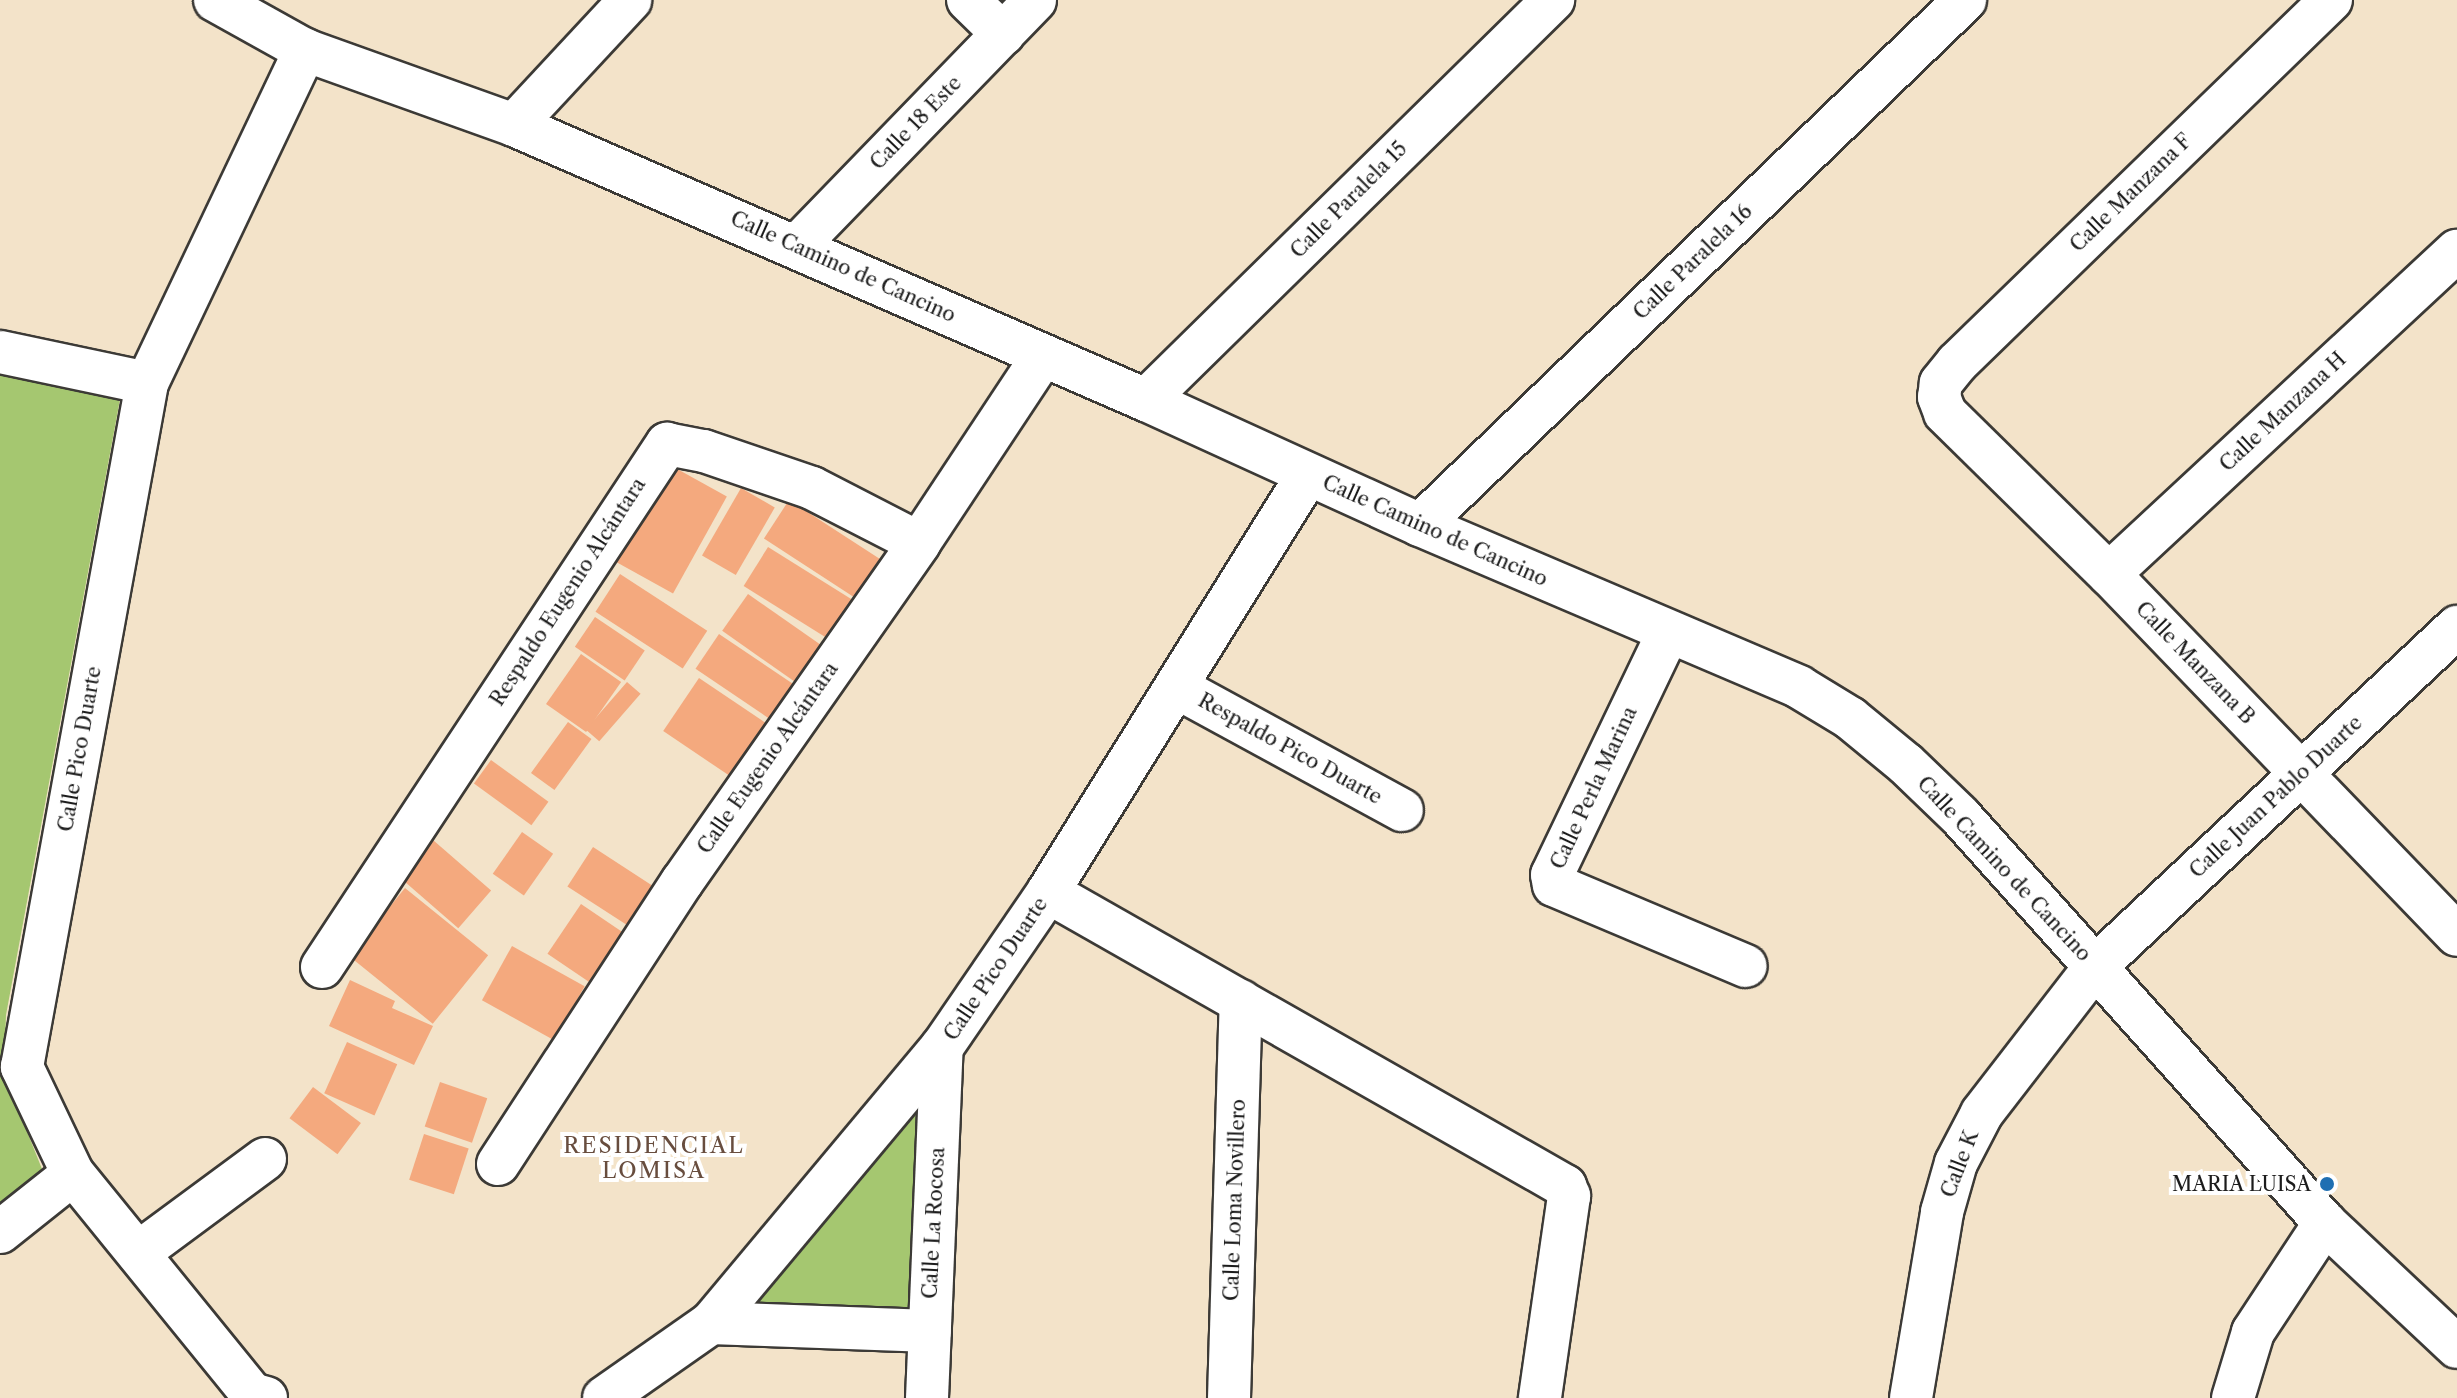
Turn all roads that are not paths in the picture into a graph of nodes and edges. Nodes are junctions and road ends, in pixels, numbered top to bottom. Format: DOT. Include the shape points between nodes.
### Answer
graph roads {
  1 [pos="630,0"];
  2 [pos="968,0"];
  3 [pos="1035,0"];
  4 [pos="1553,0"];
  5 [pos="1965,0"];
  6 [pos="2331,0"];
  7 [pos="226,3"];
  8 [pos="1003,34"];
  9 [pos="305,50"];
  10 [pos="514,125"];
  11 [pos="797,246"];
  12 [pos="2457,251"];
  13 [pos="0,352"];
  14 [pos="1043,356"];
  15 [pos="147,383"];
  16 [pos="1938,391"];
  17 [pos="1146,400"];
  18 [pos="1308,475"];
  19 [pos="1420,525"];
  20 [pos="919,543"];
  21 [pos="2109,574"];
  22 [pos="2457,627"];
  23 [pos="1668,633"];
  24 [pos="1178,688"];
  25 [pos="2301,774"];
  26 [pos="1402,810"];
  27 [pos="1048,892"];
  28 [pos="2457,935"];
  29 [pos="1746,966"];
  30 [pos="322,967"];
  31 [pos="2095,967"];
  32 [pos="1241,1001"];
  33 [pos="942,1047"];
  34 [pos="265,1159"];
  35 [pos="498,1164"];
  36 [pos="73,1174"];
  37 [pos="2325,1223"];
  38 [pos="0,1232"];
  39 [pos="138,1253"];
  40 [pos="711,1323"];
  41 [pos="930,1331"];
  42 [pos="2457,1347"];
  43 [pos="257,1397"];
  44 [pos="604,1398"];
  45 [pos="927,1398"];
  46 [pos="1229,1398"];
  47 [pos="1540,1398"];
  48 [pos="1911,1398"];
  49 [pos="2233,1398"];
  1 -- 10 [label="street"];
  2 -- 8 [label="street"];
  3 -- 8 [label="street, Calle 18 Este"];
  4 -- 17 [label="street, Calle Paralela 15"];
  5 -- 19 [label="street, Calle Paralela 16"];
  6 -- 16 [label="street, Calle Manzana F" via="2020,301 1946,375"];
  7 -- 9 [label="street, Calle Camino de Cancino"];
  8 -- 11 [label="street, Calle 18 Este"];
  9 -- 10 [label="street, Calle Camino de Cancino"];
  9 -- 15 [label="street, Calle Pico Duarte"];
  10 -- 11 [label="street, Calle Camino de Cancino"];
  11 -- 14 [label="street, Calle Camino de Cancino"];
  12 -- 21 [label="street, Calle Manzana H"];
  13 -- 15 [label="street"];
  14 -- 17 [label="street, Calle Camino de Cancino"];
  14 -- 20 [label="street, Calle Eugenio Alcántara"];
  15 -- 36 [label="street, Calle Pico Duarte" via="22,1067"];
  16 -- 21 [label="street, Calle Manzana B" via="1945,413"];
  17 -- 18 [label="street, Calle Camino de Cancino"];
  18 -- 19 [label="street, Calle Camino de Cancino"];
  18 -- 24 [label="street, Calle Pico Duarte"];
  19 -- 23 [label="street, Calle Camino de Cancino"];
  20 -- 30 [label="street, Respaldo Eugenio Alcántara" via="812,488 704,451 667,444"];
  20 -- 35 [label="street, Calle Eugenio Alcántara" via="691,869"];
  21 -- 25 [label="street, Calle Manzana B"];
  22 -- 25 [label="street, Calle Juan Pablo Duarte"];
  23 -- 29 [label="street, Calle Perla Marina" via="1552,875 1554,885"];
  23 -- 31 [label="street, Calle Camino de Cancino" via="1799,687 1850,718 1960,816"];
  24 -- 26 [label="street, Respaldo Pico Duarte"];
  24 -- 27 [label="street, Calle Pico Duarte"];
  25 -- 28 [label="street, Calle Manzana B"];
  25 -- 31 [label="street, Calle Juan Pablo Duarte"];
  27 -- 32 [label="street"];
  27 -- 33 [label="street, Calle Pico Duarte"];
  31 -- 37 [label="street, Calle Camino de Cancino"];
  31 -- 48 [label="street, Calle K" via="1966,1137 1942,1212"];
  32 -- 46 [label="street, Calle Loma Novillero"];
  32 -- 47 [label="street" via="1565,1186 1569,1196"];
  33 -- 40 [label="street, Calle Pico Duarte"];
  33 -- 41 [label="street, Calle La Rocosa"];
  34 -- 39 [label="street"];
  36 -- 38 [label="street"];
  36 -- 39 [label="street, Calle Pico Duarte"];
  37 -- 42 [label="street, Calle Camino de Cancino"];
  37 -- 49 [label="street" via="2258,1324"];
  39 -- 43 [label="street, Calle Pico Duarte"];
  40 -- 41 [label="street"];
  40 -- 44 [label="street, Calle Pico Duarte"];
  41 -- 45 [label="street, Calle La Rocosa"];
}
